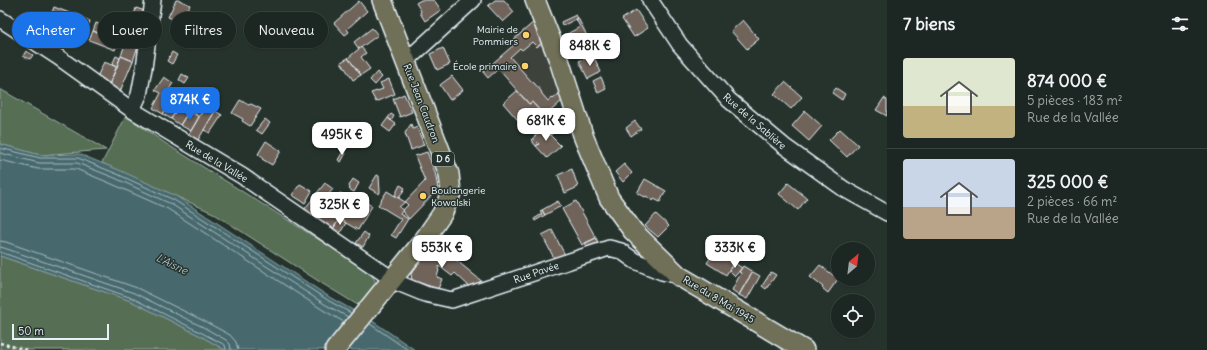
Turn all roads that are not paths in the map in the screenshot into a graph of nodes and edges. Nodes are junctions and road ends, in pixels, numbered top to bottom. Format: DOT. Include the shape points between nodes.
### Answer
graph roads {
  1 [pos="153,0"];
  2 [pos="382,0"];
  3 [pos="473,0"];
  4 [pos="535,0"];
  5 [pos="650,0"];
  6 [pos="0,19"];
  7 [pos="406,61"];
  8 [pos="132,110"];
  9 [pos="887,213"];
  10 [pos="679,276"];
  11 [pos="392,279"];
  12 [pos="334,350"];
  13 [pos="804,350"];
  1 -- 8 [label="street" via="139,95"];
  2 -- 7 [label="main road, Rue Jean Caudron / D 6"];
  3 -- 7 [label="street"];
  4 -- 10 [label="main road, Rue du 8 Mai 1945" via="559,60 584,138 609,198 633,231"];
  5 -- 9 [label="street, Rue de la Sablière" via="680,45 729,100 790,150 844,189"];
  6 -- 8 [label="street, Rue de la Vallée"];
  7 -- 11 [label="main road, Rue Jean Caudron / D 6" via="449,174 451,193 442,214"];
  8 -- 11 [label="street, Rue de la Vallée" via="242,176"];
  10 -- 11 [label="street, Rue Pavée" via="662,272 635,261 621,251 609,248 452,300 425,294"];
  10 -- 13 [label="main road, Rue du 8 Mai 1945"];
  11 -- 12 [label="main road, Rue Jean Caudron / D 6"];
}
